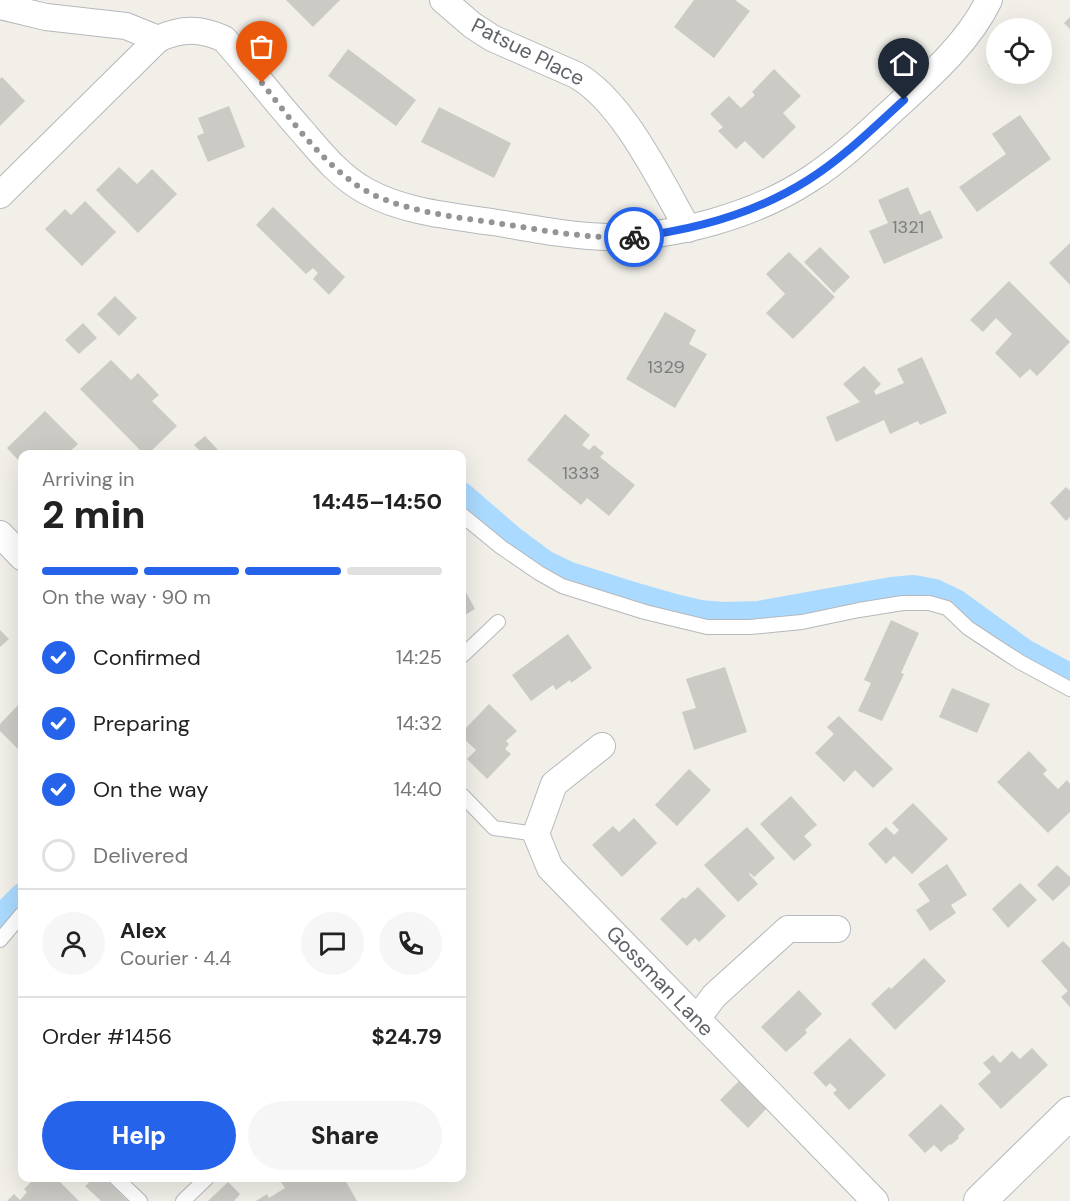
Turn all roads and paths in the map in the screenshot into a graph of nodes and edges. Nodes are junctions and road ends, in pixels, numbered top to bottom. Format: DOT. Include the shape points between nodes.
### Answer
graph roads {
  1 [pos="443,0"];
  2 [pos="989,0"];
  3 [pos="0,6"];
  4 [pos="158,39"];
  5 [pos="0,195"];
  6 [pos="688,229"];
  7 [pos="466,518"];
  8 [pos="0,534"];
  9 [pos="18,553"];
  10 [pos="498,621"];
  11 [pos="466,652"];
  12 [pos="1070,689"];
  13 [pos="602,746"];
  14 [pos="466,799"];
  15 [pos="536,834"];
  16 [pos="18,919"];
  17 [pos="837,929"];
  18 [pos="0,940"];
  19 [pos="697,1019"];
  20 [pos="1070,1113"];
  21 [pos="120,1182"];
  22 [pos="203,1182"];
  23 [pos="140,1201"];
  24 [pos="183,1201"];
  25 [pos="875,1201"];
  26 [pos="980,1201"];
  1 -- 6 [label="street, Patsue Place" via="492,38 576,75 594,87 645,153"];
  2 -- 6 [label="street" via="966,37 937,68 826,168 760,205"];
  3 -- 4 [label="street" via="46,17 126,26"];
  4 -- 5 [label="street"];
  4 -- 6 [label="street" via="179,31 208,32 224,39 339,171 368,192 391,202 465,218 594,236 632,237"];
  7 -- 12 [label="lane" via="501,548 562,586 707,627 802,622 903,603 947,608 968,628"];
  8 -- 9 [label="street"];
  10 -- 11 [label="lane"];
  13 -- 15 [label="street" via="554,784"];
  14 -- 15 [label="lane" via="494,828"];
  15 -- 19 [label="street, Gossman Lane" via="550,868"];
  16 -- 18 [label="lane"];
  17 -- 19 [label="street" via="788,929 714,996"];
  19 -- 25 [label="street, Gossman Lane"];
  20 -- 26 [label="street"];
  21 -- 23 [label="lane"];
  22 -- 24 [label="lane"];
}
